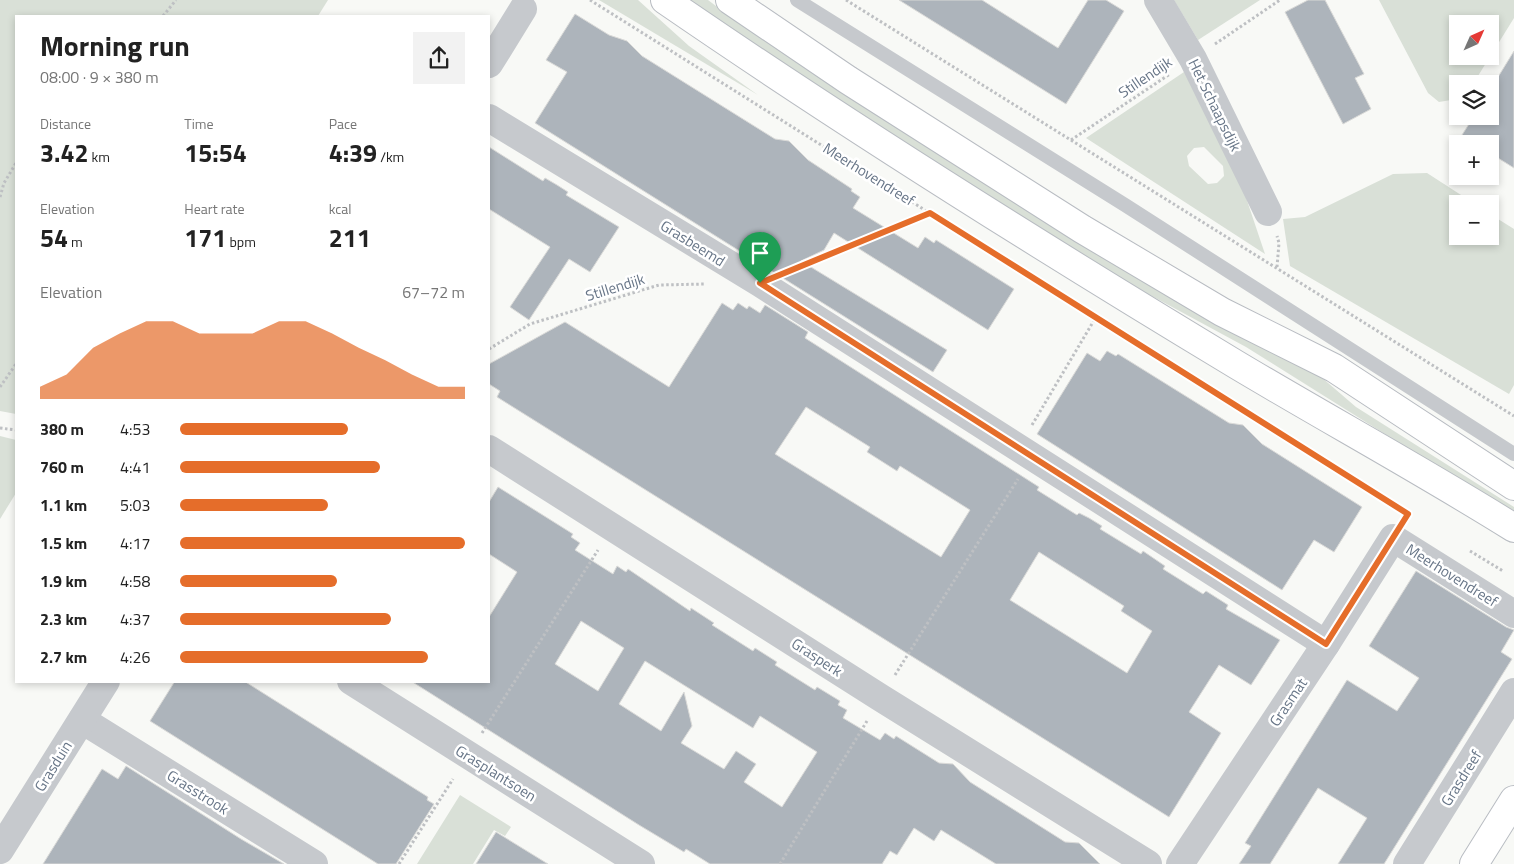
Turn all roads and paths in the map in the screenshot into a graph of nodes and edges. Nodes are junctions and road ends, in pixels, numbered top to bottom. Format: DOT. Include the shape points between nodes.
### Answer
graph roads {
  1 [pos="176,0"];
  2 [pos="590,0"];
  3 [pos="665,0"];
  4 [pos="730,0"];
  5 [pos="798,0"];
  6 [pos="846,0"];
  7 [pos="1158,0"];
  8 [pos="1280,0"];
  9 [pos="523,10"];
  10 [pos="163,15"];
  11 [pos="1193,59"];
  12 [pos="490,62"];
  13 [pos="490,119"];
  14 [pos="1071,140"];
  15 [pos="15,165"];
  16 [pos="0,197"];
  17 [pos="1268,212"];
  18 [pos="930,213"];
  19 [pos="760,283"];
  20 [pos="708,284"];
  21 [pos="1096,316"];
  22 [pos="490,347"];
  23 [pos="15,365"];
  24 [pos="0,387"];
  25 [pos="1514,416"];
  26 [pos="0,428"];
  27 [pos="15,430"];
  28 [pos="490,450"];
  29 [pos="1026,451"];
  30 [pos="1514,454"];
  31 [pos="1514,486"];
  32 [pos="612,526"];
  33 [pos="1511,527"];
  34 [pos="1393,538"];
  35 [pos="1514,614"];
  36 [pos="1326,644"];
  37 [pos="105,683"];
  38 [pos="354,683"];
  39 [pos="1514,692"];
  40 [pos="881,698"];
  41 [pos="82,720"];
  42 [pos="468,756"];
  43 [pos="1514,800"];
  44 [pos="0,850"];
  45 [pos="314,864"];
  46 [pos="399,864"];
  47 [pos="641,864"];
  48 [pos="780,864"];
  49 [pos="1148,864"];
  50 [pos="1180,864"];
  51 [pos="1408,864"];
  52 [pos="1474,864"];
  1 -- 10 [label="path"];
  2 -- 18 [label="path, Meerhovendreef"];
  3 -- 33 [label="main road" via="831,112 1066,260"];
  4 -- 31 [label="main road" via="848,80 1082,228 1222,312 1334,368"];
  5 -- 30 [label="lane"];
  6 -- 14 [label="path"];
  7 -- 11 [label="street, Het Schaapsdijk"];
  8 -- 11 [label="path, Stillendijk"];
  9 -- 12 [label="street"];
  11 -- 14 [label="path, Stillendijk"];
  11 -- 17 [label="street, Het Schaapsdijk"];
  13 -- 19 [label="street, Grasbeemd"];
  14 -- 25 [label="path"];
  15 -- 16 [label="path"];
  18 -- 19 [label="path"];
  18 -- 21 [label="path, Meerhovendreef"];
  19 -- 29 [label="street, Grasbeemd"];
  20 -- 22 [label="path, Stillendijk" via="659,285 530,324"];
  21 -- 29 [label="path"];
  21 -- 34 [label="path, Meerhovendreef" via="1408,514"];
  23 -- 24 [label="path"];
  26 -- 27 [label="path"];
  28 -- 32 [label="street, Grasperk"];
  29 -- 36 [label="street, Grasbeemd"];
  29 -- 40 [label="path"];
  32 -- 40 [label="street, Grasperk"];
  32 -- 42 [label="path"];
  34 -- 35 [label="street, Meerhovendreef"];
  34 -- 36 [label="street, Grasmat"];
  36 -- 50 [label="street, Grasmat"];
  37 -- 41 [label="street, Grasduin"];
  38 -- 42 [label="street, Grasplantsoen"];
  39 -- 51 [label="street, Grasdreef"];
  40 -- 48 [label="path"];
  40 -- 49 [label="street, Grasperk"];
  41 -- 44 [label="street, Grasduin"];
  41 -- 45 [label="street, Grasstrook"];
  42 -- 46 [label="path"];
  42 -- 47 [label="street, Grasplantsoen"];
  43 -- 52 [label="main road"];
}
